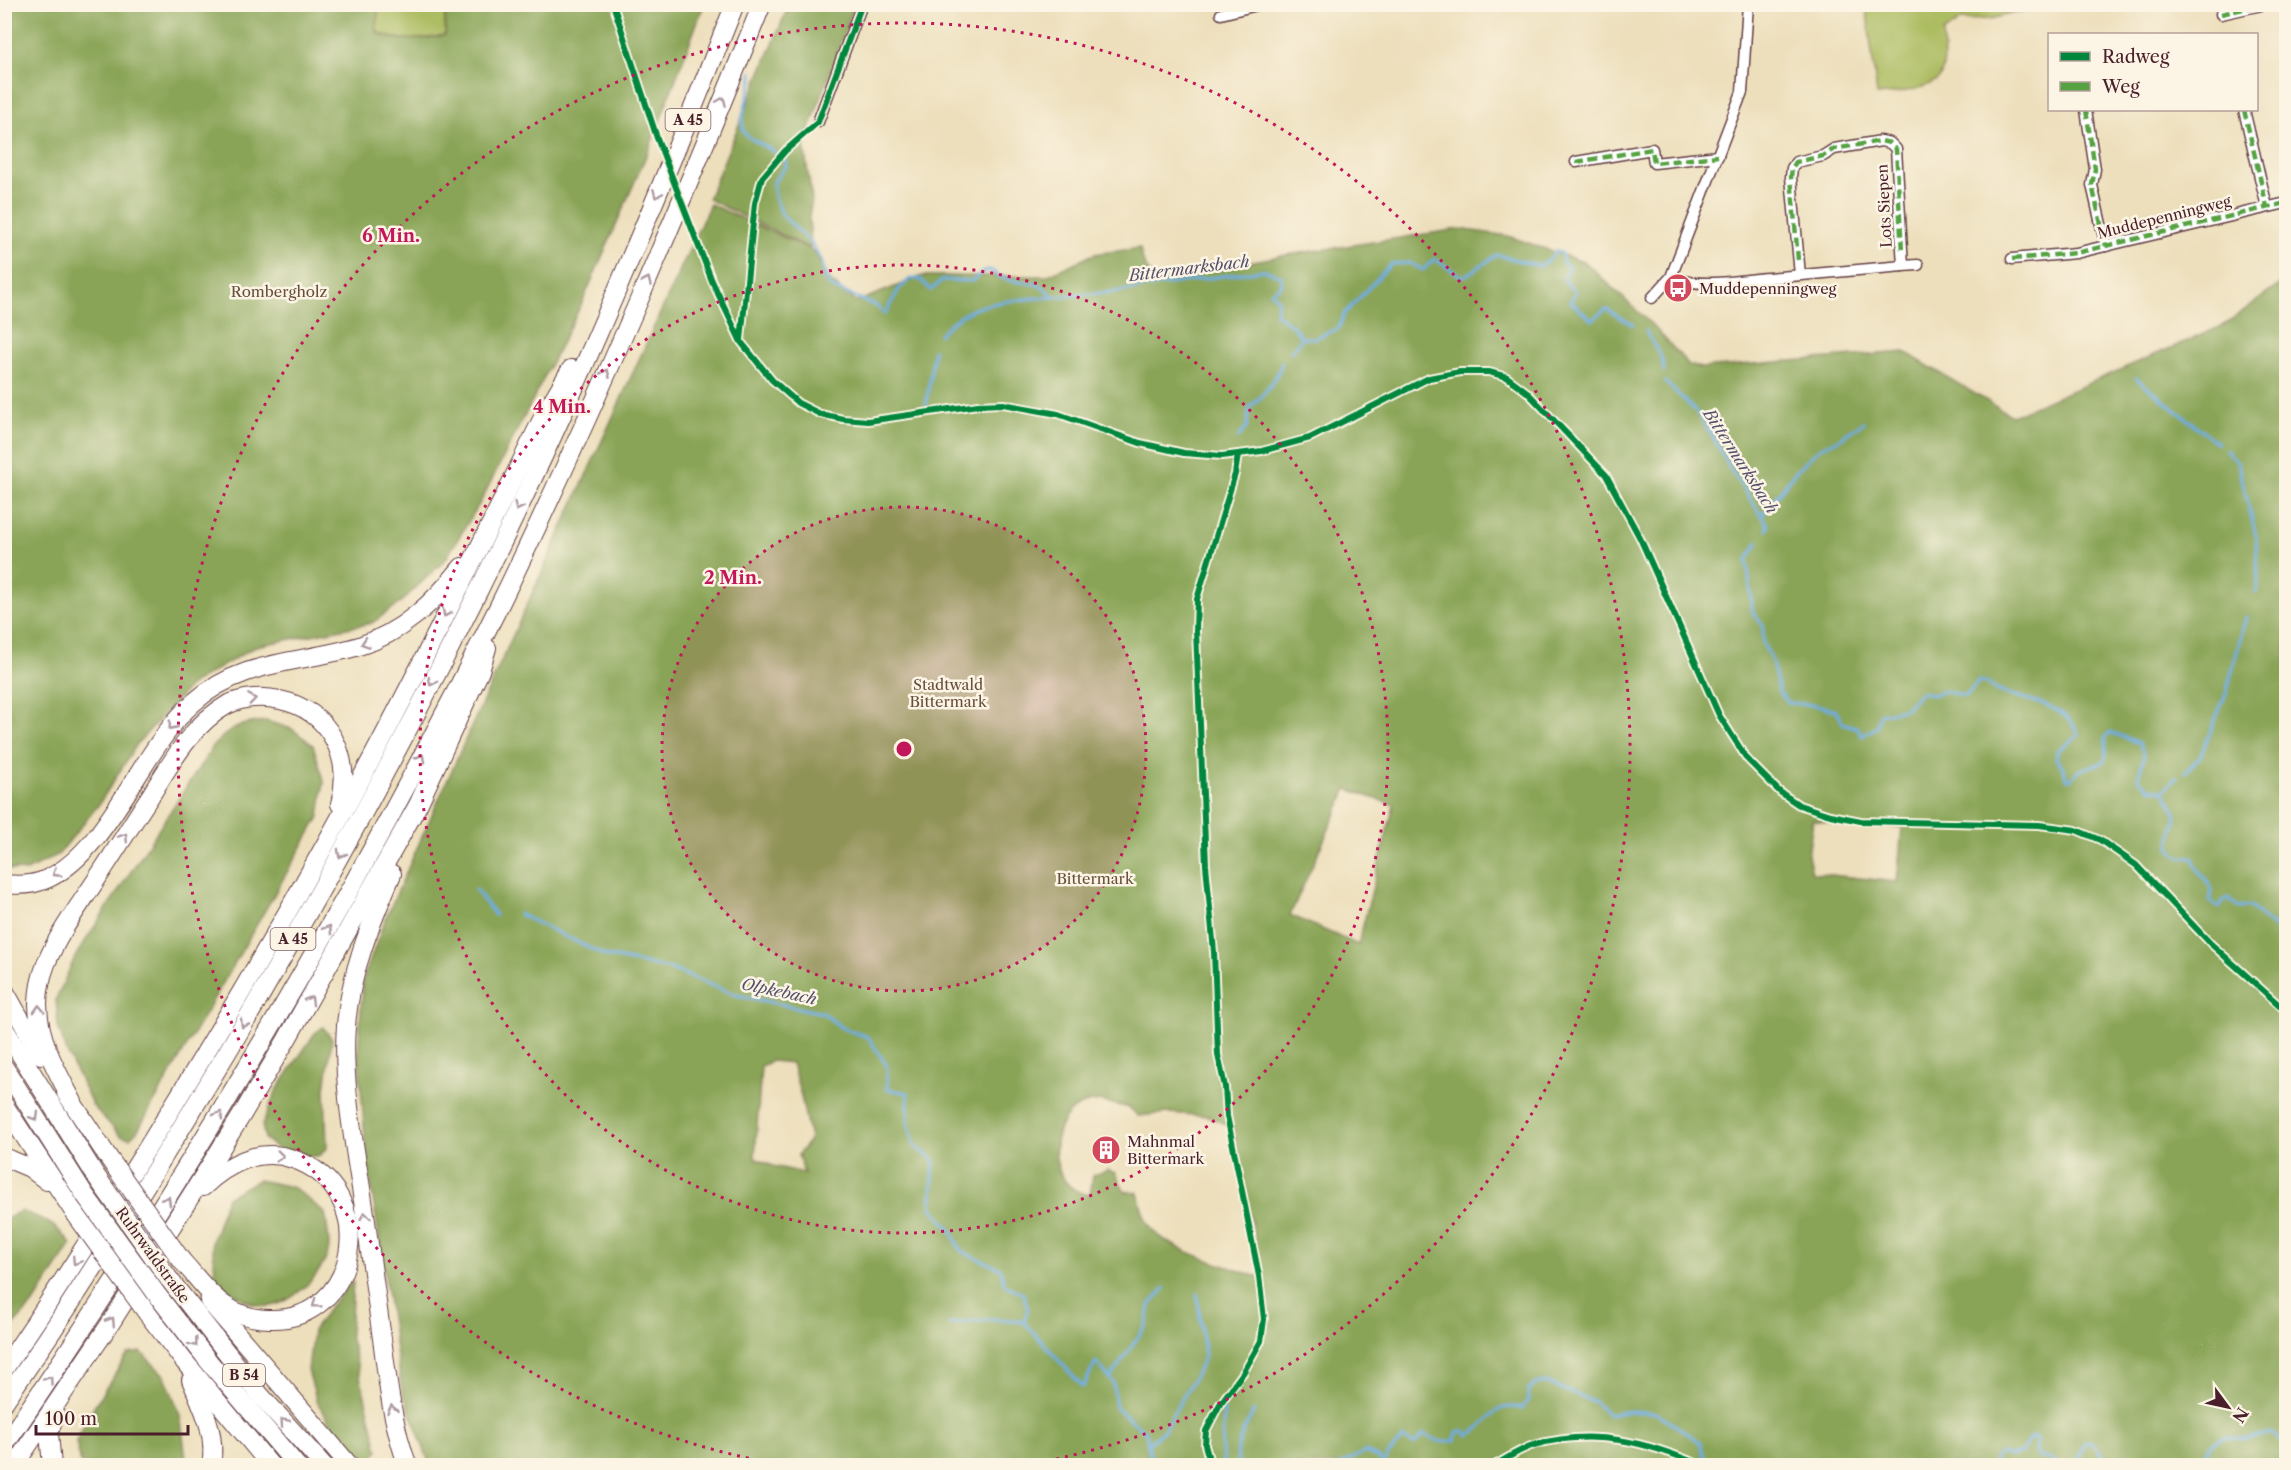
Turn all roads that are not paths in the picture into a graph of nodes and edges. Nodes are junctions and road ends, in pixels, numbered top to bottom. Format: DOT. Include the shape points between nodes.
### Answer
graph roads {
  1 [pos="735,4"];
  2 [pos="762,4"];
  3 [pos="862,4"];
  4 [pos="1262,4"];
  5 [pos="1748,4"];
  6 [pos="2266,4"];
  7 [pos="1221,14"];
  8 [pos="2221,14"];
  9 [pos="2086,111"];
  10 [pos="2244,111"];
  11 [pos="818,122"];
  12 [pos="1718,156"];
  13 [pos="1576,162"];
  14 [pos="2286,203"];
  15 [pos="2268,207"];
  16 [pos="2106,246"];
  17 [pos="2012,259"];
  18 [pos="1918,265"];
  19 [pos="1903,266"];
  20 [pos="1800,275"];
  21 [pos="1671,277"];
  22 [pos="1652,298"];
  23 [pos="536,451"];
  24 [pos="491,523"];
  25 [pos="501,601"];
  26 [pos="418,805"];
  27 [pos="327,842"];
  28 [pos="4,884"];
  29 [pos="4,990"];
  30 [pos="4,1028"];
  31 [pos="4,1067"];
  32 [pos="73,1102"];
  33 [pos="4,1105"];
  34 [pos="4,1157"];
  35 [pos="74,1212"];
  36 [pos="181,1212"];
  37 [pos="182,1261"];
  38 [pos="48,1304"];
  39 [pos="4,1352"];
  40 [pos="184,1361"];
  41 [pos="4,1369"];
  42 [pos="70,1383"];
  43 [pos="4,1402"];
  44 [pos="4,1446"];
  45 [pos="14,1466"];
  46 [pos="52,1466"];
  47 [pos="211,1466"];
  48 [pos="272,1466"];
  49 [pos="297,1466"];
  50 [pos="324,1466"];
  51 [pos="350,1466"];
  52 [pos="408,1466"];
  1 -- 23 [label="highway, A 45, one-way" via="610,305"];
  25 -- 2 [label="highway, A 45, one-way" via="653,267"];
  3 -- 11 [label="street"];
  4 -- 7 [label="street"];
  5 -- 12 [label="street" via="1742,92"];
  6 -- 8 [label="street"];
  9 -- 16 [label="street" via="2095,169 2092,185"];
  10 -- 15 [label="street"];
  12 -- 13 [label="street" via="1654,163 1652,149"];
  12 -- 21 [label="street"];
  14 -- 15 [label="street, Muddepenningweg"];
  15 -- 16 [label="street, Muddepenningweg"];
  16 -- 17 [label="street, Muddepenningweg" via="2076,254"];
  18 -- 19 [label="street, Lots Siepen"];
  19 -- 20 [label="street, Lots Siepen"];
  19 -- 20 [label="street, Lots Siepen" via="1896,149 1881,141 1834,149 1823,156 1802,159 1792,168"];
  20 -- 21 [label="street, Lots Siepen" via="1709,282"];
  21 -- 22 [label="street"];
  23 -- 24 [label="highway"];
  23 -- 43 [label="highway, A 45, one-way" via="425,696 315,901 166,1154"];
  24 -- 27 [label="highway, one-way"];
  24 -- 28 [label="highway, one-way" via="447,584 423,610 395,630 359,646 253,669 205,693 174,723 95,836 71,863 48,879 32,884"];
  25 -- 26 [label="highway" via="480,671"];
  44 -- 25 [label="highway, A 45, one-way" via="157,1217 271,1029 394,810"];
  36 -- 26 [label="highway, one-way" via="287,1039"];
  52 -- 26 [label="highway, one-way" via="388,1385 345,1053 354,974"];
  32 -- 27 [label="highway, one-way" via="45,1044 40,1024 38,1004 46,964 165,772 198,728 229,704 247,699 268,697 288,701 314,715 338,746 345,775 344,791"];
  27 -- 38 [label="highway, one-way" via="175,1105"];
  29 -- 32 [label="highway"];
  50 -- 30 [label="highway, Ruhrwaldstraße / B 54, one-way, bridge" via="260,1395 170,1279 96,1176"];
  31 -- 49 [label="highway, B 54, one-way, bridge" via="85,1195 158,1296"];
  32 -- 37 [label="highway, bridge"];
  33 -- 35 [label="highway"];
  34 -- 35 [label="highway" via="43,1178"];
  35 -- 40 [label="highway, bridge"];
  36 -- 37 [label="highway, one-way" via="203,1186 225,1169 254,1156 278,1155 304,1163 327,1179 346,1211 351,1236 346,1263 324,1298 307,1310 275,1320 251,1317 227,1307"];
  42 -- 36 [label="highway, one-way"];
  37 -- 51 [label="highway" via="210,1303"];
  38 -- 39 [label="highway"];
  38 -- 41 [label="highway"];
  40 -- 47 [label="highway" via="211,1431"];
  40 -- 48 [label="highway"];
  42 -- 45 [label="highway"];
  42 -- 46 [label="highway" via="49,1433"];
}
